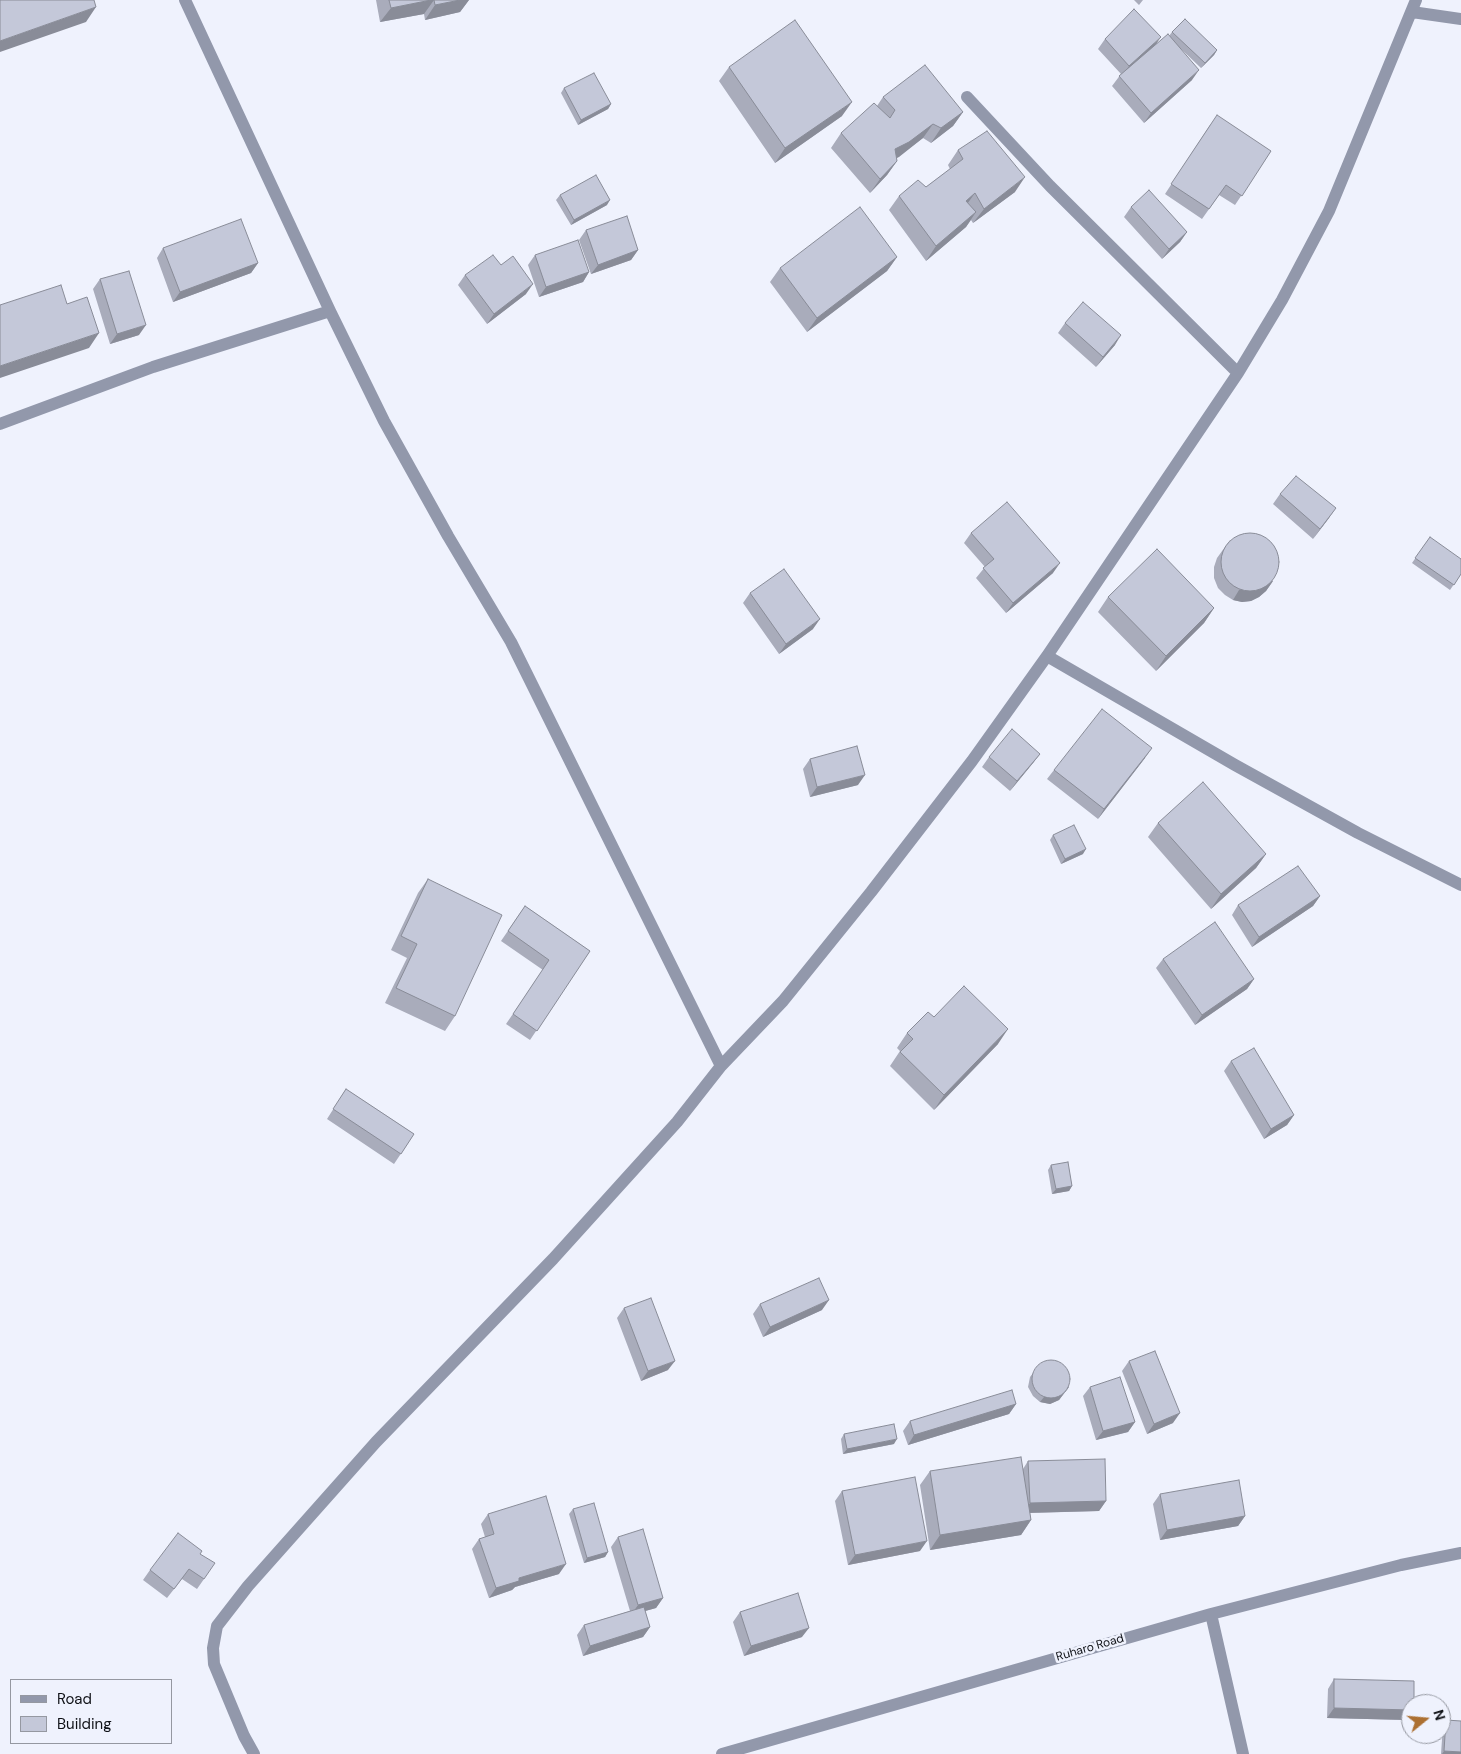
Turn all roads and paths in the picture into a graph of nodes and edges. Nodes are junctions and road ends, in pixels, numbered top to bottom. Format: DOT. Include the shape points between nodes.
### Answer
graph roads {
  1 [pos="185,0"];
  2 [pos="1414,6"];
  3 [pos="1461,19"];
  4 [pos="967,97"];
  5 [pos="330,311"];
  6 [pos="1238,373"];
  7 [pos="0,424"];
  8 [pos="1047,656"];
  9 [pos="1461,885"];
  10 [pos="721,1066"];
  11 [pos="1461,1553"];
  12 [pos="1211,1614"];
  13 [pos="254,1754"];
  14 [pos="722,1754"];
  15 [pos="1243,1754"];
  1 -- 5 [label="street"];
  2 -- 3 [label="street"];
  2 -- 6 [label="street" via="1329,211 1282,300"];
  4 -- 6 [label="street" via="1050,186"];
  5 -- 7 [label="street" via="153,367"];
  5 -- 10 [label="street" via="384,421 511,642"];
  6 -- 8 [label="street"];
  8 -- 9 [label="street" via="1358,833"];
  8 -- 10 [label="street" via="972,761 871,892 783,1001"];
  10 -- 13 [label="street" via="677,1122 553,1259 376,1442 248,1586 217,1626 214,1664"];
  11 -- 12 [label="street, Ruharo Road" via="1401,1565"];
  12 -- 14 [label="street, Ruharo Road"];
  12 -- 15 [label="street"];
}
